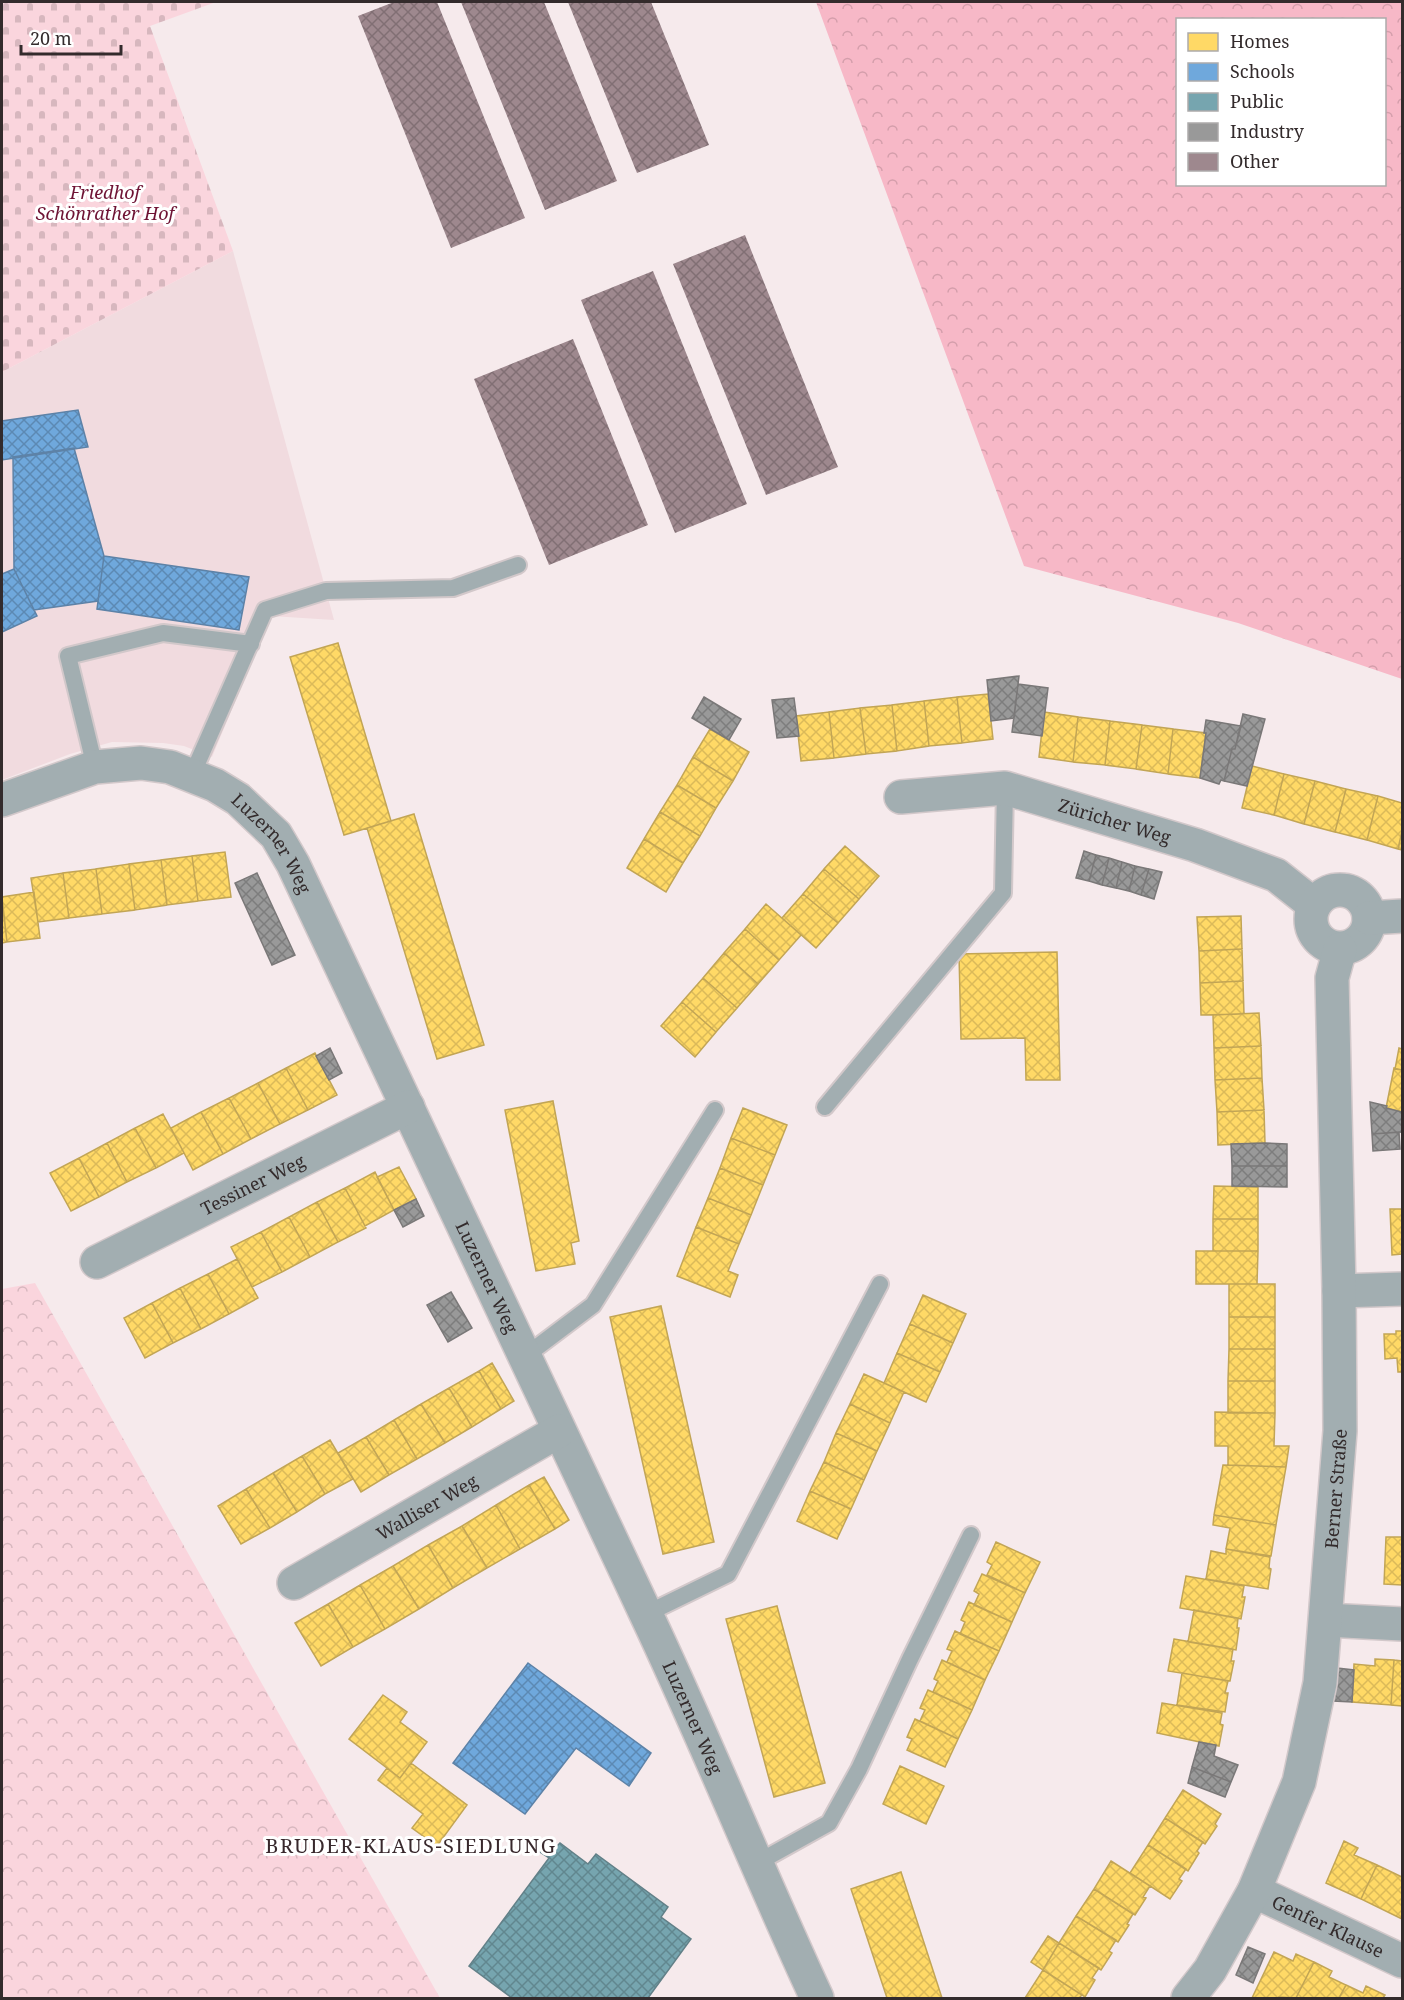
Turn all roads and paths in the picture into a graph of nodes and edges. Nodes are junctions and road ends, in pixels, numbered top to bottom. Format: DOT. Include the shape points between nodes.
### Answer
graph roads {
  1 [pos="518,565"];
  2 [pos="251,644"];
  3 [pos="94,767"];
  4 [pos="192,775"];
  5 [pos="1005,788"];
  6 [pos="901,796"];
  7 [pos="2,800"];
  8 [pos="1314,905"];
  9 [pos="1402,916"];
  10 [pos="1370,918"];
  11 [pos="1340,948"];
  12 [pos="408,1107"];
  13 [pos="825,1107"];
  14 [pos="715,1110"];
  15 [pos="97,1262"];
  16 [pos="880,1284"];
  17 [pos="1402,1289"];
  18 [pos="1339,1291"];
  19 [pos="524,1357"];
  20 [pos="560,1431"];
  21 [pos="971,1535"];
  22 [pos="294,1583"];
  23 [pos="646,1614"];
  24 [pos="1326,1620"];
  25 [pos="1402,1624"];
  26 [pos="757,1863"];
  27 [pos="1254,1891"];
  28 [pos="1402,1961"];
  29 [pos="817,1998"];
  30 [pos="1188,1998"];
  1 -- 2 [label="lane" via="453,588 326,591 265,610"];
  2 -- 3 [label="lane" via="163,633 68,656"];
  2 -- 4 [label="lane"];
  3 -- 4 [label="street, Luzerner Weg" via="141,763"];
  3 -- 7 [label="street, Luzerner Weg"];
  4 -- 12 [label="street, Luzerner Weg" via="238,799 276,835"];
  5 -- 6 [label="street, Züricher Weg"];
  5 -- 8 [label="street, Züricher Weg" via="1195,845 1276,874"];
  5 -- 13 [label="lane" via="1003,893"];
  8 -- 10 [label="street" via="1324,893 1344,890 1362,899"];
  8 -- 11 [label="street" via="1314,934 1330,947"];
  9 -- 10 [label="street"];
  10 -- 11 [label="street" via="1359,941"];
  11 -- 18 [label="street, Berner Straße" via="1332,978"];
  12 -- 15 [label="street, Tessiner Weg"];
  12 -- 19 [label="street, Luzerner Weg"];
  14 -- 19 [label="lane" via="593,1305"];
  16 -- 23 [label="lane" via="728,1574"];
  17 -- 18 [label="street"];
  18 -- 24 [label="street, Berner Straße" via="1340,1431"];
  19 -- 20 [label="street, Luzerner Weg"];
  20 -- 22 [label="street, Walliser Weg"];
  20 -- 23 [label="street, Luzerner Weg"];
  21 -- 26 [label="lane" via="859,1769 829,1823"];
  23 -- 26 [label="street, Luzerner Weg"];
  24 -- 25 [label="street"];
  24 -- 27 [label="street, Berner Straße" via="1320,1683 1299,1782"];
  26 -- 29 [label="street, Luzerner Weg"];
  27 -- 28 [label="street, Genfer Klause"];
  27 -- 30 [label="street, Berner Straße" via="1210,1970"];
}
